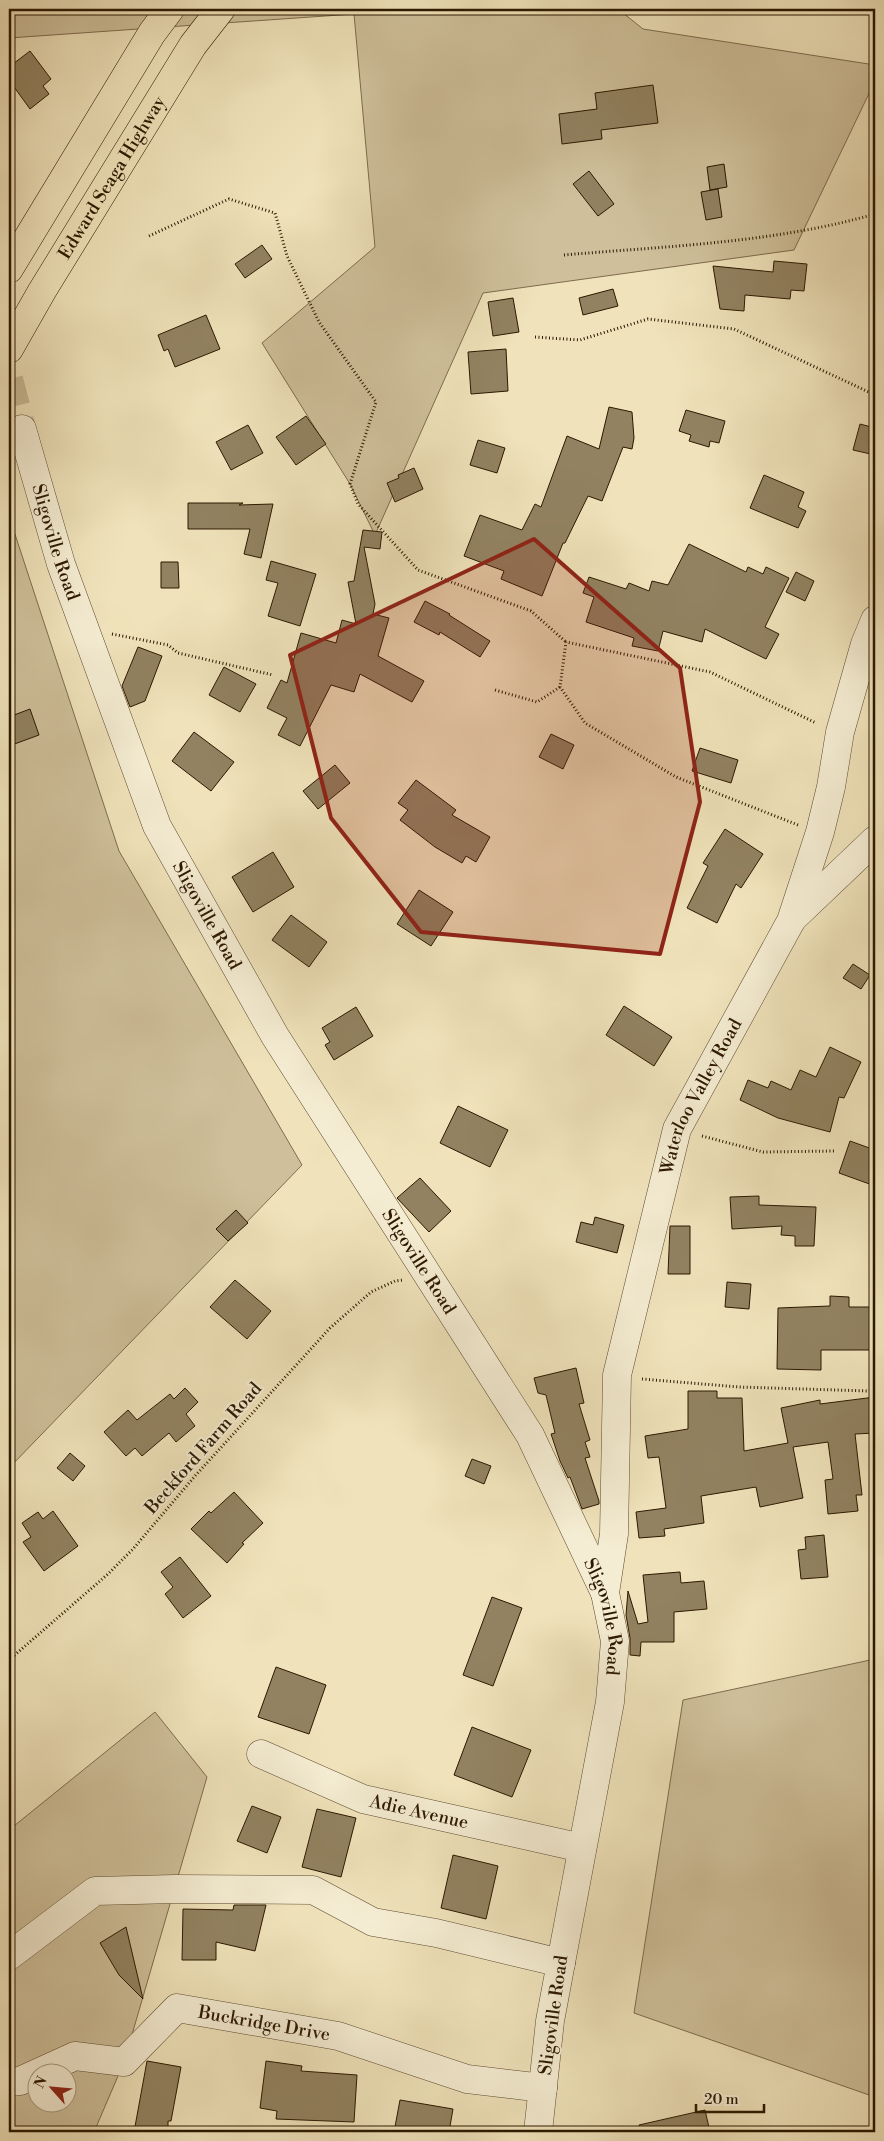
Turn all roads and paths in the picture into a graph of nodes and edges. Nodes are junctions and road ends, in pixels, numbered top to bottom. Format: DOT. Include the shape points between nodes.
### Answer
graph roads {
  1 [pos="170,9"];
  2 [pos="221,9"];
  3 [pos="875,214"];
  4 [pos="150,236"];
  5 [pos="564,255"];
  6 [pos="9,269"];
  7 [pos="535,337"];
  8 [pos="9,349"];
  9 [pos="875,395"];
  10 [pos="22,429"];
  11 [pos="875,620"];
  12 [pos="85,629"];
  13 [pos="566,642"];
  14 [pos="273,675"];
  15 [pos="560,687"];
  16 [pos="495,690"];
  17 [pos="840,732"];
  18 [pos="820,832"];
  19 [pos="875,840"];
  20 [pos="790,921"];
  21 [pos="677,1129"];
  22 [pos="835,1151"];
  23 [pos="429,1276"];
  24 [pos="617,1375"];
  25 [pos="875,1389"];
  26 [pos="605,1593"];
  27 [pos="9,1660"];
  28 [pos="261,1754"];
  29 [pos="582,1848"];
  30 [pos="9,1956"];
  31 [pos="560,1963"];
  32 [pos="9,2082"];
  33 [pos="543,2088"];
  34 [pos="538,2132"];
  1 -- 6 [label="highway" via="152,33"];
  2 -- 8 [label="highway, Edward Seaga Highway" via="188,54"];
  3 -- 5 [label="path" via="765,237"];
  4 -- 13 [label="path" via="229,199 275,213 287,256 320,322 376,402 350,484 358,504 418,570 531,611"];
  7 -- 9 [label="path" via="580,340 648,319 734,329"];
  10 -- 12 [label="street, Sligoville Road" via="61,564"];
  11 -- 17 [label="street, Waterloo Valley Road"];
  12 -- 14 [label="path" via="168,645 178,653"];
  12 -- 23 [label="street, Sligoville Road" via="156,826 275,1036"];
  13 -- 15 [label="path"];
  13 -- 17 [label="path" via="710,672 812,722"];
  15 -- 16 [label="path" via="537,702"];
  15 -- 18 [label="path" via="585,723 676,777 781,820"];
  17 -- 18 [label="street, Waterloo Valley Road"];
  18 -- 20 [label="street, Waterloo Valley Road"];
  19 -- 20 [label="street"];
  20 -- 21 [label="street, Waterloo Valley Road"];
  21 -- 22 [label="path" via="763,1152"];
  21 -- 24 [label="street, Waterloo Valley Road"];
  23 -- 26 [label="street, Sligoville Road" via="530,1435"];
  23 -- 27 [label="path, Beckford Farm Road" via="395,1281 371,1292 330,1328 133,1549"];
  24 -- 25 [label="path" via="739,1387"];
  24 -- 26 [label="street, Waterloo Valley Road" via="614,1534"];
  26 -- 29 [label="street, Sligoville Road" via="615,1641 610,1702"];
  28 -- 29 [label="street, Adie Avenue" via="363,1799"];
  29 -- 31 [label="street, Sligoville Road"];
  30 -- 31 [label="street" via="95,1891 312,1890 373,1922 436,1932"];
  31 -- 33 [label="street, Sligoville Road"];
  32 -- 33 [label="street, Buckridge Drive" via="20,2081 75,2056 124,2062 176,2008 338,2036 467,2079"];
  33 -- 34 [label="street, Sligoville Road"];
}
